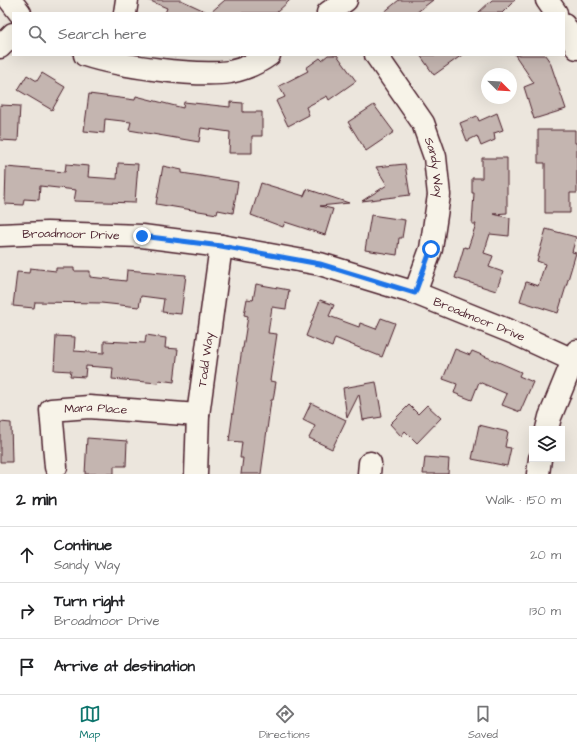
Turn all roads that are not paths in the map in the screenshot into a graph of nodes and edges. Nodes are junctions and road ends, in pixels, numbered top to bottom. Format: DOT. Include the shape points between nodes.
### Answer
graph roads {
  1 [pos="10,0"];
  2 [pos="127,0"];
  3 [pos="547,0"];
  4 [pos="19,12"];
  5 [pos="125,12"];
  6 [pos="555,12"];
  7 [pos="565,27"];
  8 [pos="12,35"];
  9 [pos="0,47"];
  10 [pos="577,48"];
  11 [pos="93,56"];
  12 [pos="267,56"];
  13 [pos="377,56"];
  14 [pos="117,59"];
  15 [pos="0,235"];
  16 [pos="221,246"];
  17 [pos="415,293"];
  18 [pos="576,357"];
  19 [pos="198,415"];
  20 [pos="548,426"];
  21 [pos="540,462"];
  22 [pos="56,467"];
  23 [pos="196,474"];
  24 [pos="538,474"];
  1 -- 4 [label="street"];
  2 -- 5 [label="street"];
  3 -- 6 [label="street"];
  7 -- 10 [label="street"];
  8 -- 9 [label="street"];
  11 -- 14 [label="street"];
  12 -- 14 [label="street" via="248,67 214,73 155,68"];
  13 -- 17 [label="street, Sandy Way" via="423,123 436,157 440,195 431,249"];
  15 -- 16 [label="street, Broadmoor Drive" via="47,233 142,236"];
  16 -- 17 [label="street, Broadmoor Drive" via="320,264"];
  16 -- 19 [label="street, Todd Way"];
  17 -- 18 [label="street, Broadmoor Drive"];
  18 -- 20 [label="street"];
  19 -- 22 [label="street, Mara Place" via="88,407 50,410"];
  19 -- 23 [label="street, Todd Way"];
  21 -- 24 [label="street"];
}
